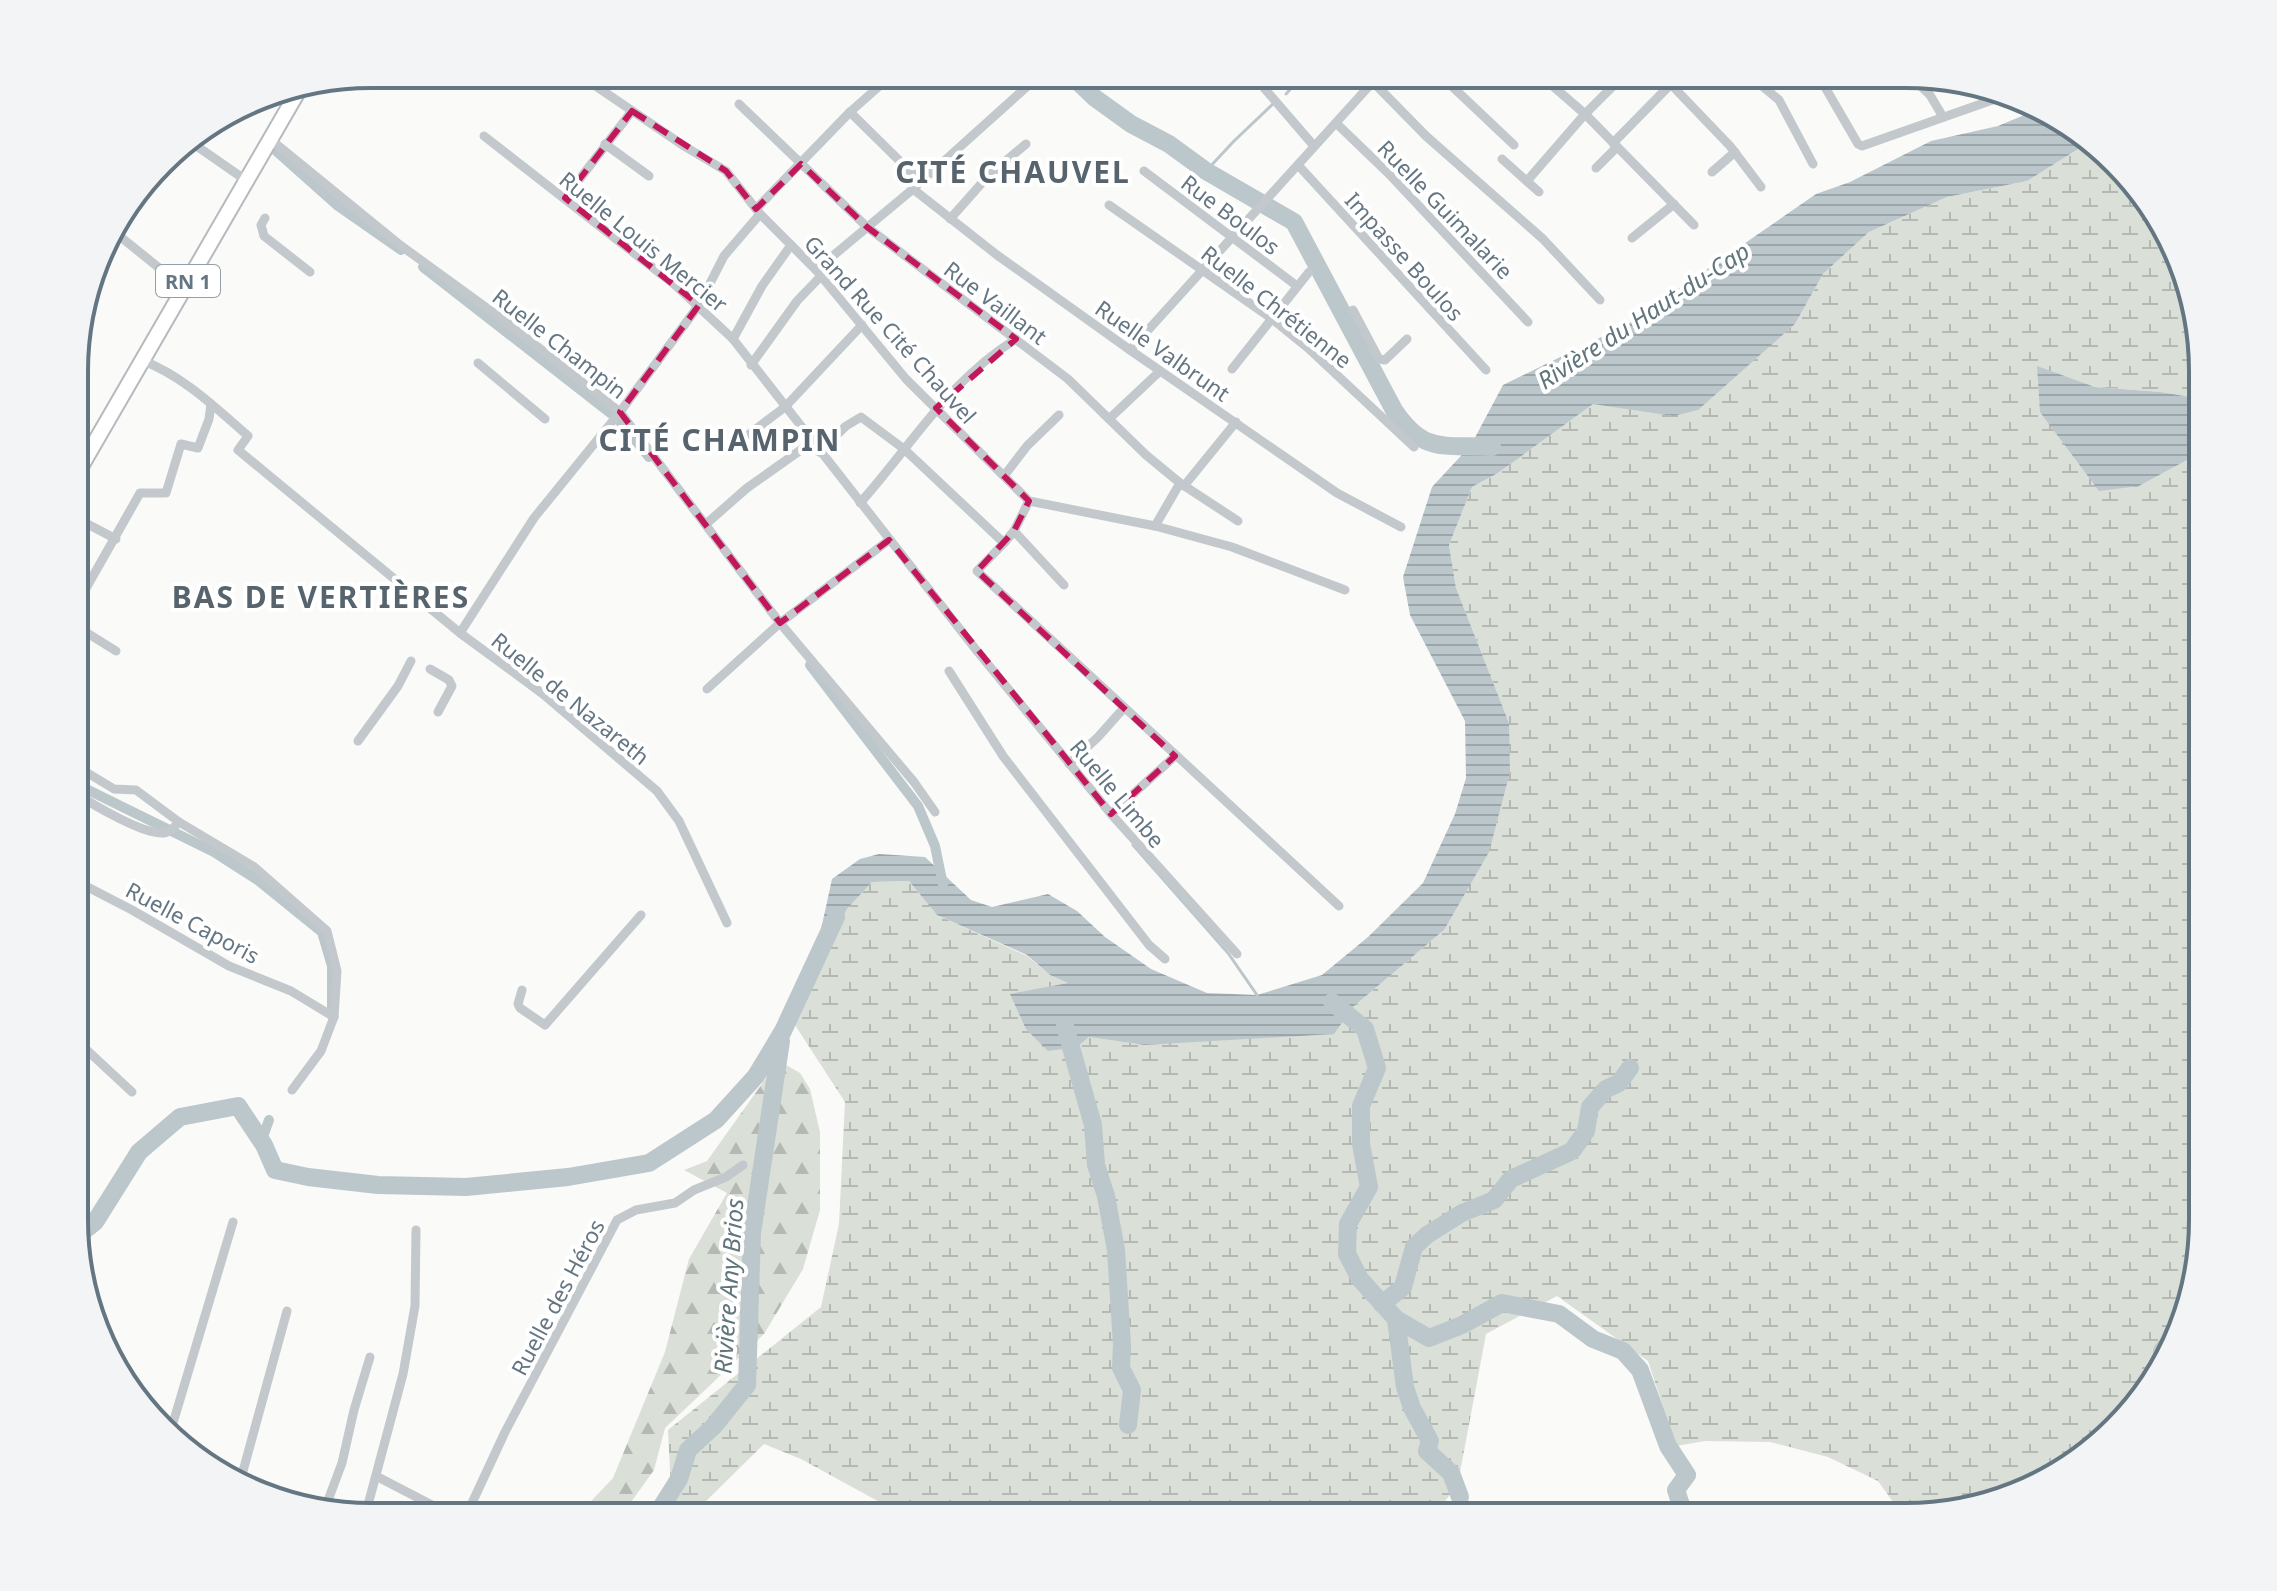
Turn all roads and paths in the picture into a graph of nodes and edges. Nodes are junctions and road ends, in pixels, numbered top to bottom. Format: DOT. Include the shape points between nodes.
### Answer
graph roads {
  1 [pos="599,88"];
  2 [pos="877,88"];
  3 [pos="1025,88"];
  4 [pos="1265,89"];
  5 [pos="1367,89"];
  6 [pos="1385,89"];
  7 [pos="1455,89"];
  8 [pos="1556,89"];
  9 [pos="1610,89"];
  10 [pos="1667,89"];
  11 [pos="1676,89"];
  12 [pos="1766,89"];
  13 [pos="1826,89"];
  14 [pos="1924,89"];
  15 [pos="293,99"];
  16 [pos="1990,101"];
  17 [pos="739,104"];
  18 [pos="632,111"];
  19 [pos="850,112"];
  20 [pos="1585,114"];
  21 [pos="1943,117"];
  22 [pos="1336,123"];
  23 [pos="484,136"];
  24 [pos="270,139"];
  25 [pos="605,144"];
  26 [pos="1026,144"];
  27 [pos="1514,145"];
  28 [pos="1615,145"];
  29 [pos="1314,146"];
  30 [pos="198,147"];
  31 [pos="1735,152"];
  32 [pos="1502,159"];
  33 [pos="801,164"];
  34 [pos="1813,164"];
  35 [pos="1298,165"];
  36 [pos="1596,168"];
  37 [pos="1144,171"];
  38 [pos="1712,172"];
  39 [pos="649,176"];
  40 [pos="247,181"];
  41 [pos="1527,181"];
  42 [pos="916,185"];
  43 [pos="1761,187"];
  44 [pos="1539,192"];
  45 [pos="565,198"];
  46 [pos="1674,204"];
  47 [pos="1109,205"];
  48 [pos="758,211"];
  49 [pos="265,218"];
  50 [pos="950,219"];
  51 [pos="1694,225"];
  52 [pos="867,227"];
  53 [pos="1233,236"];
  54 [pos="121,238"];
  55 [pos="1632,238"];
  56 [pos="791,245"];
  57 [pos="1202,270"];
  58 [pos="310,272"];
  59 [pos="1309,272"];
  60 [pos="819,273"];
  61 [pos="1297,286"];
  62 [pos="184,288"];
  63 [pos="1600,300"];
  64 [pos="699,305"];
  65 [pos="1353,310"];
  66 [pos="1271,318"];
  67 [pos="1528,322"];
  68 [pos="862,325"];
  69 [pos="733,339"];
  70 [pos="1016,339"];
  71 [pos="1407,339"];
  72 [pos="1130,350"];
  73 [pos="141,360"];
  74 [pos="478,363"];
  75 [pos="751,365"];
  76 [pos="1232,369"];
  77 [pos="1486,370"];
  78 [pos="1160,371"];
  79 [pos="211,404"];
  80 [pos="785,407"];
  81 [pos="936,408"];
  82 [pos="620,412"];
  83 [pos="1059,415"];
  84 [pos="545,419"];
  85 [pos="1109,419"];
  86 [pos="1236,422"];
  87 [pos="748,435"];
  88 [pos="812,442"];
  89 [pos="1414,447"];
  90 [pos="904,449"];
  91 [pos="819,452"];
  92 [pos="88,454"];
  93 [pos="1004,476"];
  94 [pos="1182,484"];
  95 [pos="1029,501"];
  96 [pos="860,503"];
  97 [pos="1238,521"];
  98 [pos="88,524"];
  99 [pos="706,524"];
  100 [pos="1155,526"];
  101 [pos="1401,527"];
  102 [pos="1014,531"];
  103 [pos="116,539"];
  104 [pos="889,540"];
  105 [pos="1004,543"];
  106 [pos="88,585"];
  107 [pos="1064,585"];
  108 [pos="1345,590"];
  109 [pos="780,623"];
  110 [pos="460,633"];
  111 [pos="88,634"];
  112 [pos="116,651"];
  113 [pos="977,651"];
  114 [pos="411,661"];
  115 [pos="430,669"];
  116 [pos="949,671"];
  117 [pos="707,689"];
  118 [pos="1123,709"];
  119 [pos="438,712"];
  120 [pos="358,741"];
  121 [pos="1175,756"];
  122 [pos="1069,764"];
  123 [pos="88,774"];
  124 [pos="88,800"];
  125 [pos="935,812"];
  126 [pos="1111,814"];
  127 [pos="179,822"];
  128 [pos="89,888"];
  129 [pos="1339,906"];
  130 [pos="641,915"];
  131 [pos="727,923"];
  132 [pos="1237,954"];
  133 [pos="1165,959"];
  134 [pos="522,990"];
  135 [pos="334,1017"];
  136 [pos="89,1052"];
  137 [pos="292,1090"];
  138 [pos="132,1092"];
  139 [pos="743,1165"];
  140 [pos="233,1222"];
  141 [pos="416,1230"];
  142 [pos="287,1311"];
  143 [pos="370,1357"];
  144 [pos="173,1422"];
  145 [pos="243,1472"];
  146 [pos="376,1476"];
  147 [pos="328,1500"];
  148 [pos="369,1502"];
  149 [pos="426,1502"];
  150 [pos="472,1502"];
  1 -- 18 [label="street, Grand Rue Cité Chauvel"];
  2 -- 19 [label="street"];
  3 -- 42 [label="street"];
  4 -- 29 [label="street"];
  5 -- 22 [label="street"];
  6 -- 63 [label="street" via="1426,136 1543,239"];
  7 -- 27 [label="street"];
  8 -- 20 [label="street"];
  9 -- 20 [label="street"];
  10 -- 28 [label="street"];
  11 -- 31 [label="street"];
  12 -- 34 [label="street" via="1779,100"];
  13 -- 21 [label="street" via="1862,146"];
  14 -- 21 [label="street"];
  15 -- 24 [label="main road, RN 1"];
  16 -- 21 [label="street"];
  17 -- 33 [label="street, Rue Vaillant"];
  18 -- 25 [label="street"];
  18 -- 48 [label="street, Grand Rue Cité Chauvel" via="726,171"];
  19 -- 33 [label="street"];
  19 -- 42 [label="street, Ruelle Valbrunt"];
  20 -- 28 [label="street"];
  20 -- 41 [label="street"];
  22 -- 29 [label="street"];
  22 -- 67 [label="street, Ruelle Guimalarie"];
  23 -- 45 [label="street, Ruelle Louis Mercier"];
  24 -- 40 [label="main road, RN 1"];
  24 -- 82 [label="street, Ruelle Champin"];
  25 -- 39 [label="street"];
  25 -- 45 [label="street"];
  26 -- 50 [label="street"];
  28 -- 36 [label="street"];
  28 -- 46 [label="street"];
  29 -- 35 [label="street"];
  30 -- 40 [label="street"];
  31 -- 38 [label="street"];
  31 -- 43 [label="street"];
  32 -- 41 [label="street"];
  33 -- 48 [label="street"];
  33 -- 52 [label="street, Rue Vaillant"];
  35 -- 53 [label="street"];
  35 -- 77 [label="street, Impasse Boulos"];
  37 -- 53 [label="street, Rue Boulos"];
  40 -- 62 [label="main road, RN 1"];
  41 -- 44 [label="street"];
  42 -- 50 [label="street, Ruelle Valbrunt"];
  42 -- 52 [label="street"];
  45 -- 64 [label="street, Ruelle Louis Mercier"];
  46 -- 51 [label="street"];
  46 -- 55 [label="street"];
  47 -- 57 [label="street, Ruelle Chrétienne"];
  48 -- 56 [label="street, Grand Rue Cité Chauvel"];
  48 -- 64 [label="street" via="724,256"];
  49 -- 58 [label="street" via="264,236"];
  50 -- 72 [label="street, Ruelle Valbrunt"];
  52 -- 60 [label="street"];
  52 -- 70 [label="street, Rue Vaillant"];
  53 -- 57 [label="street"];
  53 -- 61 [label="street, Rue Boulos"];
  54 -- 62 [label="street"];
  56 -- 60 [label="street, Grand Rue Cité Chauvel"];
  56 -- 69 [label="street"];
  57 -- 66 [label="street, Ruelle Chrétienne"];
  57 -- 72 [label="street"];
  59 -- 61 [label="street"];
  60 -- 68 [label="street, Grand Rue Cité Chauvel"];
  60 -- 75 [label="street"];
  61 -- 66 [label="street"];
  62 -- 73 [label="main road, RN 1"];
  64 -- 69 [label="street, Ruelle Louis Mercier"];
  64 -- 82 [label="street"];
  65 -- 71 [label="street" via="1379,359 1385,360"];
  66 -- 76 [label="street"];
  66 -- 89 [label="street, Ruelle Chrétienne"];
  68 -- 80 [label="street"];
  68 -- 81 [label="street, Grand Rue Cité Chauvel"];
  69 -- 75 [label="street, Ruelle Louis Mercier"];
  70 -- 81 [label="street" via="978,365"];
  70 -- 85 [label="street, Rue Vaillant"];
  72 -- 78 [label="street, Ruelle Valbrunt"];
  73 -- 79 [label="street, Ruelle de Nazareth" via="160,366"];
  73 -- 92 [label="main road, RN 1"];
  74 -- 84 [label="street"];
  75 -- 80 [label="street, Ruelle Louis Mercier"];
  78 -- 85 [label="street"];
  78 -- 86 [label="street, Ruelle Valbrunt"];
  79 -- 103 [label="street" via="198,448 181,444 166,493 140,493"];
  79 -- 110 [label="street, Ruelle de Nazareth" via="248,436 238,450"];
  80 -- 87 [label="street"];
  80 -- 88 [label="street, Ruelle Louis Mercier"];
  81 -- 90 [label="street"];
  81 -- 93 [label="street, Grand Rue Cité Chauvel"];
  82 -- 99 [label="street, Ruelle Champin"];
  82 -- 110 [label="street" via="534,518"];
  83 -- 93 [label="street"];
  85 -- 94 [label="street, Rue Vaillant"];
  86 -- 94 [label="street"];
  86 -- 101 [label="street, Ruelle Valbrunt" via="1337,493"];
  88 -- 91 [label="street, Ruelle Louis Mercier"];
  88 -- 99 [label="street"];
  90 -- 91 [label="street" via="861,417"];
  90 -- 96 [label="street"];
  90 -- 105 [label="street"];
  91 -- 96 [label="street, Ruelle Louis Mercier"];
  93 -- 95 [label="street, Grand Rue Cité Chauvel"];
  94 -- 97 [label="street, Rue Vaillant"];
  94 -- 100 [label="street"];
  95 -- 100 [label="street"];
  95 -- 102 [label="street"];
  96 -- 104 [label="street, Ruelle Louis Mercier"];
  98 -- 103 [label="street"];
  99 -- 109 [label="street, Ruelle Champin"];
  100 -- 108 [label="street" via="1232,547"];
  102 -- 105 [label="street"];
  102 -- 107 [label="street"];
  103 -- 106 [label="street"];
  104 -- 109 [label="street"];
  104 -- 113 [label="street, Ruelle Louis Mercier"];
  105 -- 118 [label="street" via="977,571"];
  109 -- 117 [label="street"];
  109 -- 125 [label="street, Ruelle Champin"];
  110 -- 131 [label="street, Ruelle de Nazareth" via="543,694 657,791 679,821"];
  111 -- 112 [label="street"];
  113 -- 122 [label="street, Ruelle Limbe"];
  114 -- 120 [label="street"];
  115 -- 119 [label="street" via="452,686"];
  116 -- 133 [label="street" via="1003,756"];
  118 -- 121 [label="street"];
  118 -- 122 [label="street"];
  121 -- 126 [label="street"];
  121 -- 129 [label="street"];
  122 -- 126 [label="street, Ruelle Limbe"];
  123 -- 127 [label="street" via="114,789 136,790"];
  124 -- 127 [label="street" via="158,832"];
  126 -- 132 [label="street, Ruelle Limbe"];
  127 -- 135 [label="street" via="253,866 327,931 337,971"];
  128 -- 135 [label="street, Ruelle Caporis"];
  130 -- 134 [label="street" via="545,1025 520,1008"];
  135 -- 137 [label="street" via="321,1051"];
  136 -- 138 [label="street"];
  139 -- 150 [label="street, Ruelle des Héros" via="675,1203 636,1210 617,1220"];
  140 -- 144 [label="street"];
  141 -- 146 [label="street" via="415,1306"];
  142 -- 145 [label="street"];
  143 -- 147 [label="street"];
  146 -- 148 [label="street"];
  146 -- 149 [label="street"];
}
